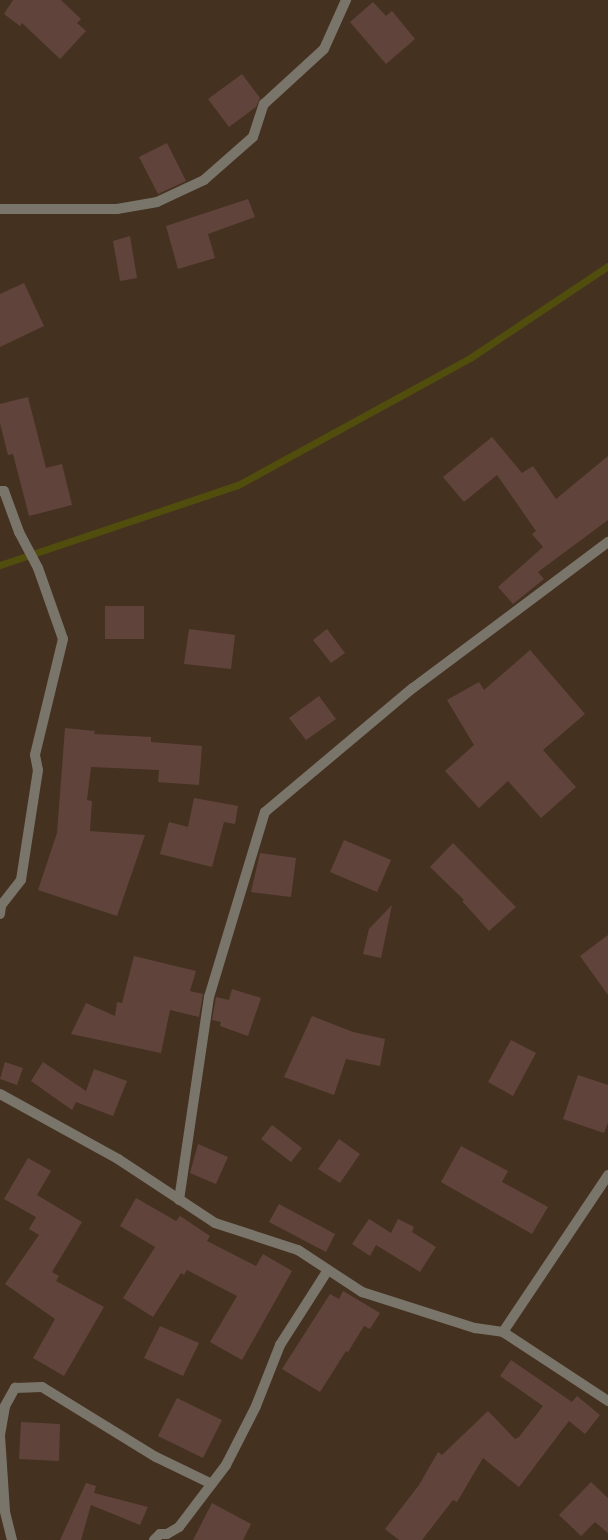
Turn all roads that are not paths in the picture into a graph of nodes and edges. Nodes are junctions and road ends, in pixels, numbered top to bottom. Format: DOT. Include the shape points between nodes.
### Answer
graph roads {
  1 [pos="346,0"];
  2 [pos="0,209"];
  3 [pos="0,491"];
  4 [pos="608,542"];
  5 [pos="0,914"];
  6 [pos="0,1094"];
  7 [pos="608,1174"];
  8 [pos="179,1200"];
  9 [pos="328,1270"];
  10 [pos="503,1332"];
  11 [pos="608,1402"];
  12 [pos="212,1484"];
  13 [pos="12,1540"];
  14 [pos="154,1540"];
  1 -- 2 [label="street" via="324,49 264,104 252,137 204,180 157,202 118,209"];
  3 -- 5 [label="street" via="4,491 19,532 38,568 63,639 35,755 38,770 21,880 1,906"];
  4 -- 8 [label="street" via="413,688 265,812 209,997"];
  6 -- 8 [label="street" via="118,1160"];
  7 -- 10 [label="street"];
  8 -- 9 [label="street" via="215,1223 298,1250"];
  9 -- 10 [label="street" via="362,1292 475,1328"];
  9 -- 12 [label="street" via="280,1345 256,1406"];
  10 -- 11 [label="street"];
  12 -- 13 [label="street" via="156,1456 42,1387 15,1388 5,1406 0,1435 5,1511"];
  12 -- 14 [label="street" via="179,1527 160,1534"];
}
